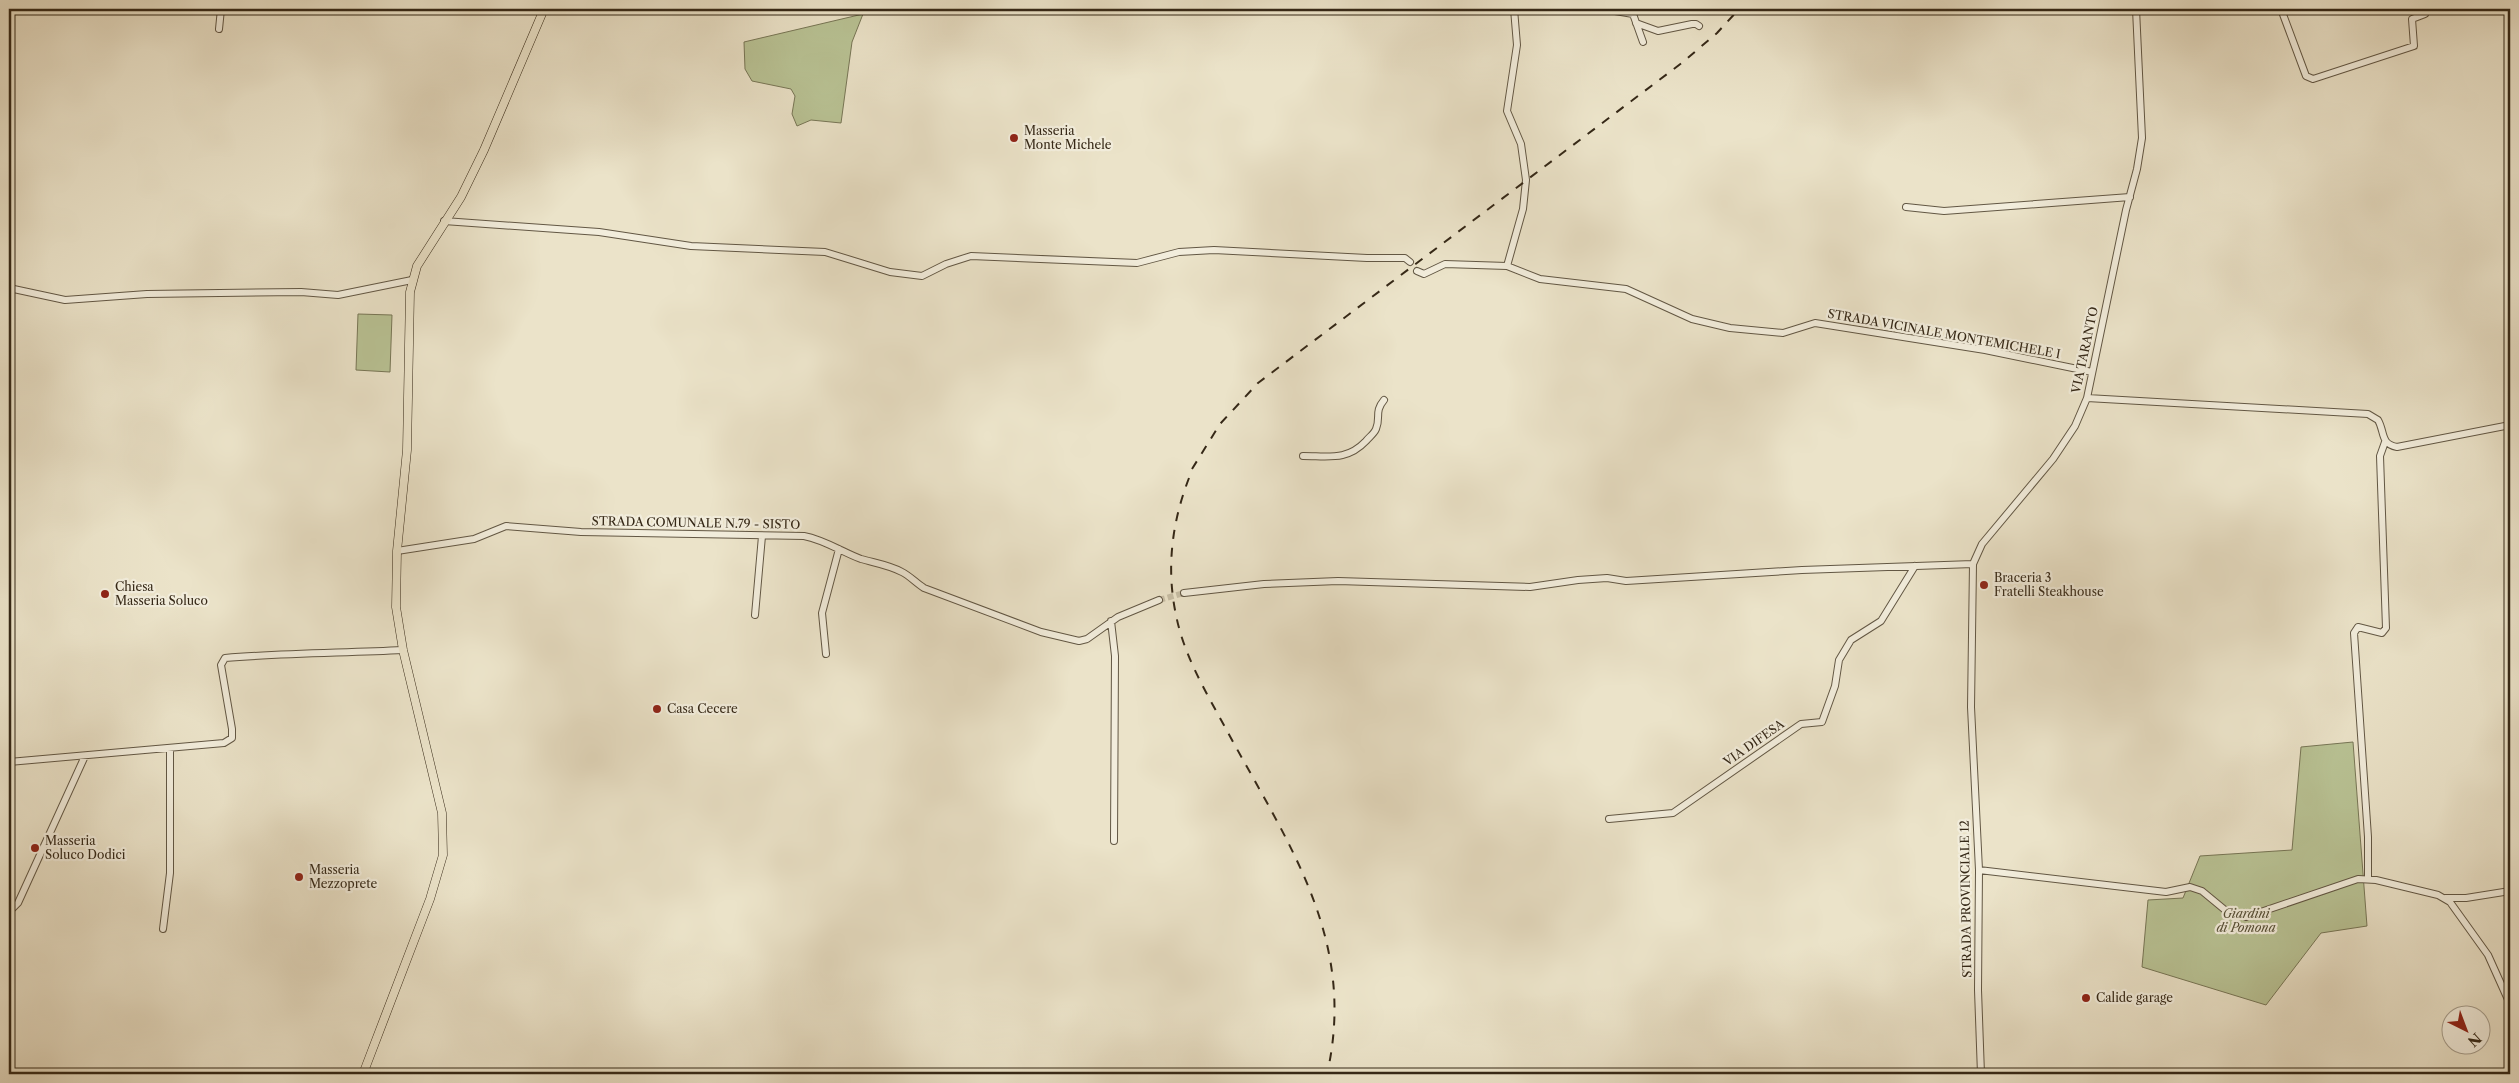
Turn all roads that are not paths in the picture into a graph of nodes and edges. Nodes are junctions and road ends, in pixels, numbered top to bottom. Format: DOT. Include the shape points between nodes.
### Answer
graph roads {
  1 [pos="221,9"];
  2 [pos="544,9"];
  3 [pos="1514,9"];
  4 [pos="1603,9"];
  5 [pos="1639,9"];
  6 [pos="2136,9"];
  7 [pos="2281,9"];
  8 [pos="1633,14"];
  9 [pos="2425,14"];
  10 [pos="1636,23"];
  11 [pos="1699,26"];
  12 [pos="219,29"];
  13 [pos="1643,42"];
  14 [pos="2130,197"];
  15 [pos="1906,207"];
  16 [pos="444,221"];
  17 [pos="1410,262"];
  18 [pos="1507,266"];
  19 [pos="1417,271"];
  20 [pos="412,280"];
  21 [pos="9,288"];
  22 [pos="2092,372"];
  23 [pos="2087,398"];
  24 [pos="1384,400"];
  25 [pos="2510,425"];
  26 [pos="2386,442"];
  27 [pos="1304,456"];
  28 [pos="762,536"];
  29 [pos="839,550"];
  30 [pos="397,551"];
  31 [pos="1973,564"];
  32 [pos="1915,566"];
  33 [pos="1184,592"];
  34 [pos="1158,600"];
  35 [pos="755,614"];
  36 [pos="1111,621"];
  37 [pos="403,650"];
  38 [pos="826,654"];
  39 [pos="1971,724"];
  40 [pos="170,748"];
  41 [pos="85,756"];
  42 [pos="9,762"];
  43 [pos="1609,819"];
  44 [pos="1114,841"];
  45 [pos="1979,870"];
  46 [pos="2368,878"];
  47 [pos="2510,891"];
  48 [pos="2444,898"];
  49 [pos="9,912"];
  50 [pos="163,929"];
  51 [pos="2510,1004"];
  52 [pos="363,1074"];
  53 [pos="370,1074"];
  54 [pos="387,1074"];
  55 [pos="1322,1074"];
  56 [pos="1327,1074"];
  57 [pos="1981,1074"];
  1 -- 12 [label="street"];
  2 -- 16 [label="main road" via="484,150 460,198"];
  3 -- 18 [label="street" via="1514,76 1507,111 1521,144 1526,180 1523,209"];
  4 -- 8 [label="street"];
  5 -- 8 [label="street"];
  6 -- 14 [label="street, VIA TARANTO" via="2142,138"];
  7 -- 9 [label="street" via="2306,76 2313,78 2414,46 2412,19"];
  8 -- 10 [label="street"];
  10 -- 11 [label="street" via="1658,31 1692,24"];
  10 -- 13 [label="street"];
  14 -- 15 [label="street" via="1944,211"];
  14 -- 22 [label="street, VIA TARANTO"];
  16 -- 17 [label="street" via="599,232 691,246 825,252 890,272 922,276 971,256 1137,263 1178,252 1214,250 1405,258"];
  16 -- 20 [label="main road"];
  18 -- 19 [label="street, STRADA VICINALE MONTEMICHELE I" via="1445,264 1424,274"];
  18 -- 22 [label="street, STRADA VICINALE MONTEMICHELE I" via="1540,279 1626,290 1692,319 1730,328 1783,333 1814,323 1986,350"];
  20 -- 21 [label="street" via="338,295 302,292 147,294 65,300"];
  20 -- 30 [label="main road" via="408,308 407,450"];
  22 -- 23 [label="street, VIA TARANTO"];
  23 -- 26 [label="street" via="2368,414 2378,420"];
  23 -- 31 [label="street, VIA TARANTO" via="2066,441 1982,544"];
  24 -- 27 [label="street" via="1377,412 1376,431 1354,452 1340,456"];
  25 -- 26 [label="street" via="2397,447"];
  26 -- 46 [label="street" via="2380,456 2386,628 2382,632 2358,627 2354,633"];
  28 -- 29 [label="street, STRADA COMUNALE N.79 - SISTO" via="816,538"];
  28 -- 30 [label="street, STRADA COMUNALE N.79 - SISTO" via="581,532 506,526 474,540"];
  28 -- 35 [label="street"];
  29 -- 36 [label="street, STRADA COMUNALE N.79 - SISTO" via="893,567 924,588 1060,637 1079,641 1087,639"];
  29 -- 38 [label="street" via="822,613"];
  30 -- 37 [label="main road" via="396,607"];
  31 -- 32 [label="street"];
  31 -- 39 [label="street, VIA TARANTO"];
  32 -- 33 [label="street" via="1626,581 1607,578 1530,587 1338,581"];
  32 -- 43 [label="street, VIA DIFESA" via="1881,621 1851,640 1839,660 1835,686 1822,722 1801,724 1673,813"];
  34 -- 36 [label="street, STRADA COMUNALE N.79 - SISTO"];
  36 -- 44 [label="street" via="1115,656"];
  37 -- 40 [label="street" via="225,658 220,663 232,738 224,743"];
  37 -- 52 [label="main road" via="442,813 443,855 430,898"];
  39 -- 45 [label="street, STRADA PROVINCIALE 12"];
  40 -- 41 [label="street"];
  40 -- 50 [label="street" via="170,874"];
  41 -- 42 [label="street"];
  41 -- 49 [label="street" via="18,903"];
  45 -- 46 [label="street" via="2166,892 2190,887 2202,891 2225,910 2246,916"];
  45 -- 57 [label="street, STRADA PROVINCIALE 12"];
  46 -- 48 [label="street"];
  47 -- 48 [label="street"];
  48 -- 51 [label="street" via="2454,906 2488,955"];
  53 -- 54 [label="street"];
  55 -- 56 [label="street"];
}
